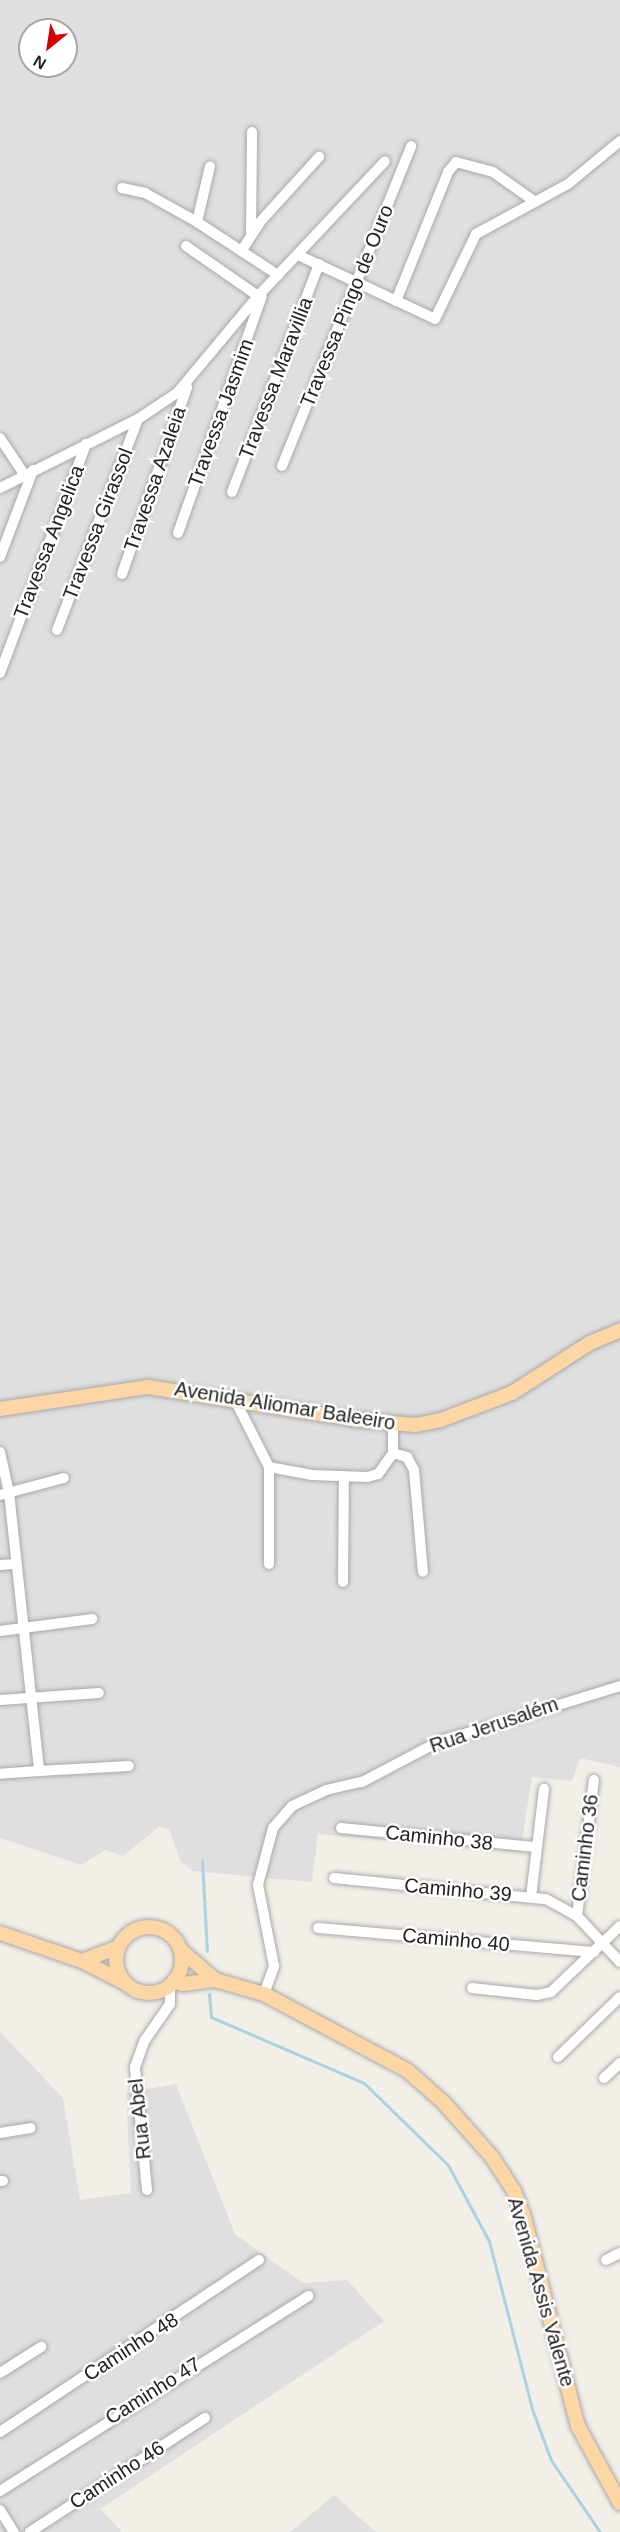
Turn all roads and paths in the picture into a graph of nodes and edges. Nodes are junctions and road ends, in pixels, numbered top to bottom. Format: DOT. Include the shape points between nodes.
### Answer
graph roads {
  1 [pos="252,132"];
  2 [pos="620,141"];
  3 [pos="411,146"];
  4 [pos="319,157"];
  5 [pos="385,161"];
  6 [pos="210,166"];
  7 [pos="122,188"];
  8 [pos="534,201"];
  9 [pos="197,222"];
  10 [pos="251,233"];
  11 [pos="186,246"];
  12 [pos="242,250"];
  13 [pos="298,255"];
  14 [pos="319,264"];
  15 [pos="278,275"];
  16 [pos="356,282"];
  17 [pos="261,294"];
  18 [pos="396,301"];
  19 [pos="188,385"];
  20 [pos="138,419"];
  21 [pos="0,438"];
  22 [pos="86,444"];
  23 [pos="282,466"];
  24 [pos="29,472"];
  25 [pos="0,488"];
  26 [pos="232,492"];
  27 [pos="178,533"];
  28 [pos="0,557"];
  29 [pos="122,574"];
  30 [pos="57,630"];
  31 [pos="0,673"];
  32 [pos="620,1330"];
  33 [pos="235,1400"];
  34 [pos="0,1409"];
  35 [pos="393,1424"];
  36 [pos="0,1452"];
  37 [pos="393,1453"];
  38 [pos="269,1467"];
  39 [pos="64,1478"];
  40 [pos="344,1478"];
  41 [pos="5,1494"];
  42 [pos="16,1564"];
  43 [pos="269,1564"];
  44 [pos="0,1565"];
  45 [pos="423,1572"];
  46 [pos="344,1582"];
  47 [pos="92,1620"];
  48 [pos="26,1629"];
  49 [pos="0,1630"];
  50 [pos="620,1686"];
  51 [pos="99,1693"];
  52 [pos="33,1698"];
  53 [pos="0,1700"];
  54 [pos="129,1766"];
  55 [pos="39,1771"];
  56 [pos="0,1774"];
  57 [pos="594,1780"];
  58 [pos="544,1789"];
  59 [pos="341,1828"];
  60 [pos="536,1847"];
  61 [pos="334,1878"];
  62 [pos="531,1897"];
  63 [pos="577,1916"];
  64 [pos="620,1926"];
  65 [pos="318,1928"];
  66 [pos="0,1932"];
  67 [pos="118,1947"];
  68 [pos="598,1948"];
  69 [pos="181,1950"];
  70 [pos="82,1961"];
  71 [pos="620,1962"];
  72 [pos="214,1980"];
  73 [pos="127,1984"];
  74 [pos="172,1984"];
  75 [pos="472,1988"];
  76 [pos="264,1994"];
  77 [pos="620,1997"];
  78 [pos="558,2057"];
  79 [pos="620,2063"];
  80 [pos="604,2078"];
  81 [pos="31,2128"];
  82 [pos="0,2133"];
  83 [pos="147,2190"];
  84 [pos="620,2253"];
  85 [pos="259,2260"];
  86 [pos="606,2260"];
  87 [pos="308,2296"];
  88 [pos="41,2347"];
  89 [pos="0,2373"];
  90 [pos="205,2418"];
  91 [pos="0,2432"];
  92 [pos="0,2491"];
  93 [pos="620,2503"];
  94 [pos="0,2510"];
  95 [pos="14,2532"];
  96 [pos="30,2532"];
  1 -- 10 [label="street"];
  2 -- 8 [label="street" via="568,184"];
  3 -- 16 [label="street, Travessa Pingo de Ouro"];
  4 -- 10 [label="street"];
  5 -- 13 [label="street"];
  6 -- 9 [label="street"];
  7 -- 9 [label="street" via="146,193"];
  8 -- 18 [label="street" via="474,236 439,316 432,319"];
  8 -- 18 [label="street" via="493,172 456,162 448,172"];
  9 -- 12 [label="street"];
  10 -- 12 [label="street"];
  11 -- 17 [label="street"];
  12 -- 15 [label="street"];
  13 -- 14 [label="street"];
  13 -- 15 [label="street"];
  14 -- 16 [label="street"];
  14 -- 26 [label="street, Travessa Maravillia"];
  15 -- 17 [label="street"];
  16 -- 18 [label="street"];
  16 -- 23 [label="street, Travessa Pingo de Ouro"];
  17 -- 19 [label="street"];
  17 -- 27 [label="street, Travessa Jasmim"];
  19 -- 20 [label="street"];
  19 -- 29 [label="street, Travessa Azaleia"];
  20 -- 22 [label="street"];
  20 -- 30 [label="street, Travessa Girassol"];
  21 -- 24 [label="street"];
  22 -- 24 [label="street"];
  22 -- 31 [label="street, Travessa Angelica"];
  24 -- 25 [label="street"];
  24 -- 28 [label="street"];
  32 -- 35 [label="main road, Avenida Aliomar Baleeiro" via="491,1402 441,1420"];
  33 -- 34 [label="main road, Avenida Aliomar Baleeiro" via="134,1387"];
  33 -- 35 [label="main road, Avenida Aliomar Baleeiro"];
  33 -- 38 [label="street"];
  35 -- 37 [label="street"];
  36 -- 41 [label="street"];
  37 -- 40 [label="street" via="378,1474"];
  37 -- 45 [label="street" via="407,1457 414,1470"];
  38 -- 40 [label="street"];
  38 -- 43 [label="street"];
  39 -- 41 [label="street"];
  40 -- 46 [label="street"];
  41 -- 42 [label="street"];
  42 -- 44 [label="street"];
  42 -- 48 [label="street"];
  47 -- 48 [label="street"];
  48 -- 49 [label="street"];
  48 -- 52 [label="street"];
  50 -- 76 [label="street, Rua Jerusalém" via="438,1742 362,1782 326,1790 292,1806 273,1828 258,1885 274,1966"];
  51 -- 52 [label="street"];
  52 -- 53 [label="street"];
  52 -- 55 [label="street"];
  54 -- 55 [label="street"];
  55 -- 56 [label="street"];
  57 -- 63 [label="street, Caminho 36"];
  58 -- 60 [label="street"];
  59 -- 60 [label="street, Caminho 38"];
  60 -- 62 [label="street"];
  61 -- 62 [label="street, Caminho 39"];
  62 -- 63 [label="street, Caminho 39" via="550,1900"];
  63 -- 68 [label="street, Caminho 39"];
  64 -- 68 [label="street"];
  65 -- 68 [label="street, Caminho 40"];
  66 -- 70 [label="main road"];
  67 -- 69 [label="main road" via="131,1932 151,1927 170,1934"];
  67 -- 70 [label="main road"];
  67 -- 73 [label="main road" via="117,1967"];
  68 -- 71 [label="street, Caminho 39"];
  68 -- 75 [label="street" via="557,1987 543,1995"];
  69 -- 72 [label="main road, Avenida Assis Valente"];
  69 -- 74 [label="main road" via="180,1972"];
  70 -- 73 [label="main road"];
  72 -- 74 [label="main road, Avenida Assis Valente"];
  72 -- 76 [label="main road, Avenida Assis Valente"];
  73 -- 74 [label="main road" via="140,1991 156,1992"];
  74 -- 83 [label="street, Rua Abel" via="170,2004 145,2040 135,2067"];
  76 -- 93 [label="main road, Avenida Assis Valente" via="336,2029 417,2078 476,2139 507,2179 523,2214 578,2426"];
  77 -- 78 [label="street"];
  79 -- 80 [label="street"];
  81 -- 82 [label="street"];
  84 -- 86 [label="street"];
  85 -- 91 [label="street, Caminho 48"];
  87 -- 92 [label="street, Caminho 47"];
  88 -- 89 [label="street"];
  90 -- 96 [label="street, Caminho 46"];
  94 -- 95 [label="street"];
}
